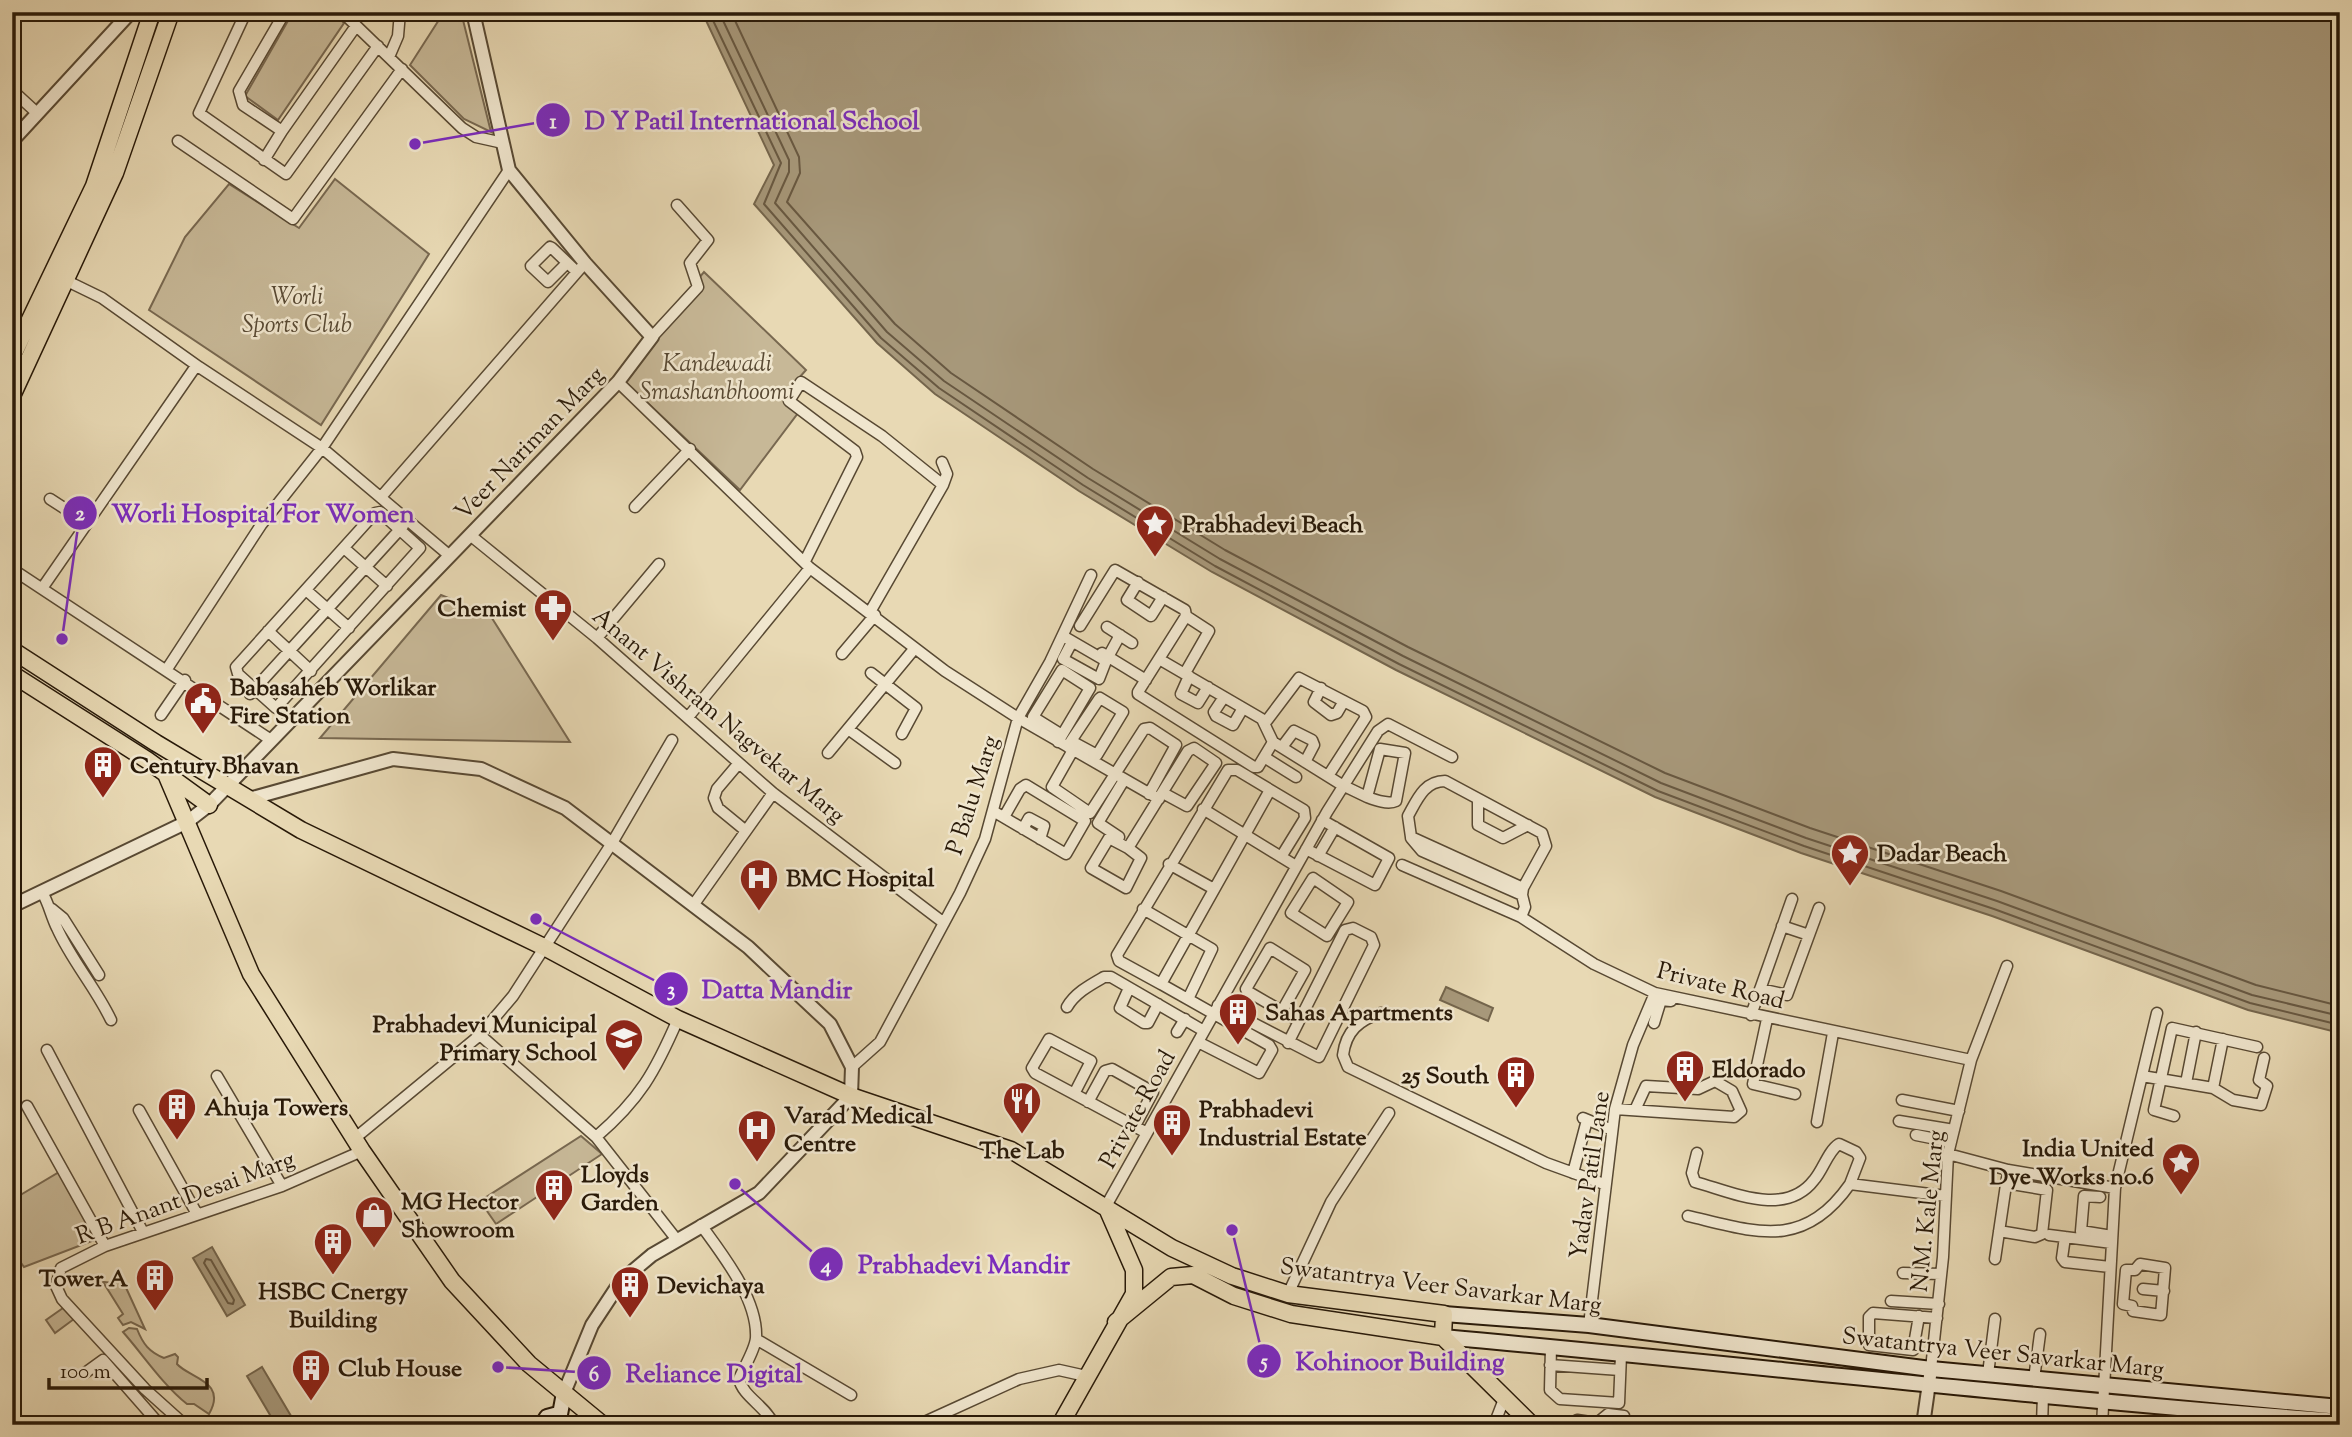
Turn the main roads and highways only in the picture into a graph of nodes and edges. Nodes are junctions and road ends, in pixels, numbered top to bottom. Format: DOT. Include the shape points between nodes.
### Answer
graph roads {
  1 [pos="152,12"];
  2 [pos="171,12"];
  3 [pos="12,357"];
  4 [pos="12,396"];
  5 [pos="12,650"];
  6 [pos="12,674"];
  7 [pos="166,774"];
  8 [pos="209,805"];
  9 [pos="1106,1206"];
  10 [pos="1444,1314"];
  11 [pos="1116,1322"];
  12 [pos="1443,1337"];
  13 [pos="1930,1377"];
  14 [pos="565,1393"];
  15 [pos="2340,1407"];
  16 [pos="558,1419"];
  17 [pos="2340,1421"];
  18 [pos="542,1425"];
  19 [pos="603,1425"];
  20 [pos="1060,1425"];
  21 [pos="1532,1425"];
  1 -- 3 [label="main road" via="94,186"];
  2 -- 4 [label="main road" via="115,173"];
  5 -- 9 [label="main road, Swatantrya Veer Savarkar Marg" via="301,830 544,947 678,1019 851,1096 1011,1150"];
  6 -- 7 [label="main road"];
  7 -- 8 [label="main road"];
  7 -- 14 [label="main road" via="251,974 358,1145 452,1281 529,1364"];
  9 -- 10 [label="main road, Swatantrya Veer Savarkar Marg" via="1172,1248 1232,1276 1288,1294"];
  9 -- 11 [label="main road" via="1134,1270 1133,1294"];
  10 -- 12 [label="main road"];
  10 -- 13 [label="main road, Swatantrya Veer Savarkar Marg" via="1589,1325 1891,1364"];
  11 -- 12 [label="main road, Swatantrya Veer Savarkar Marg" via="1171,1277 1194,1275 1234,1296 1291,1314"];
  11 -- 20 [label="main road"];
  12 -- 13 [label="main road, Swatantrya Veer Savarkar Marg" via="1551,1347 1621,1363"];
  12 -- 21 [label="main road"];
  13 -- 15 [label="main road, Swatantrya Veer Savarkar Marg" via="1988,1374"];
  13 -- 17 [label="main road, Swatantrya Veer Savarkar Marg" via="2104,1403"];
  14 -- 16 [label="main road"];
  14 -- 19 [label="main road"];
  16 -- 18 [label="main road" via="547,1417"];
}
